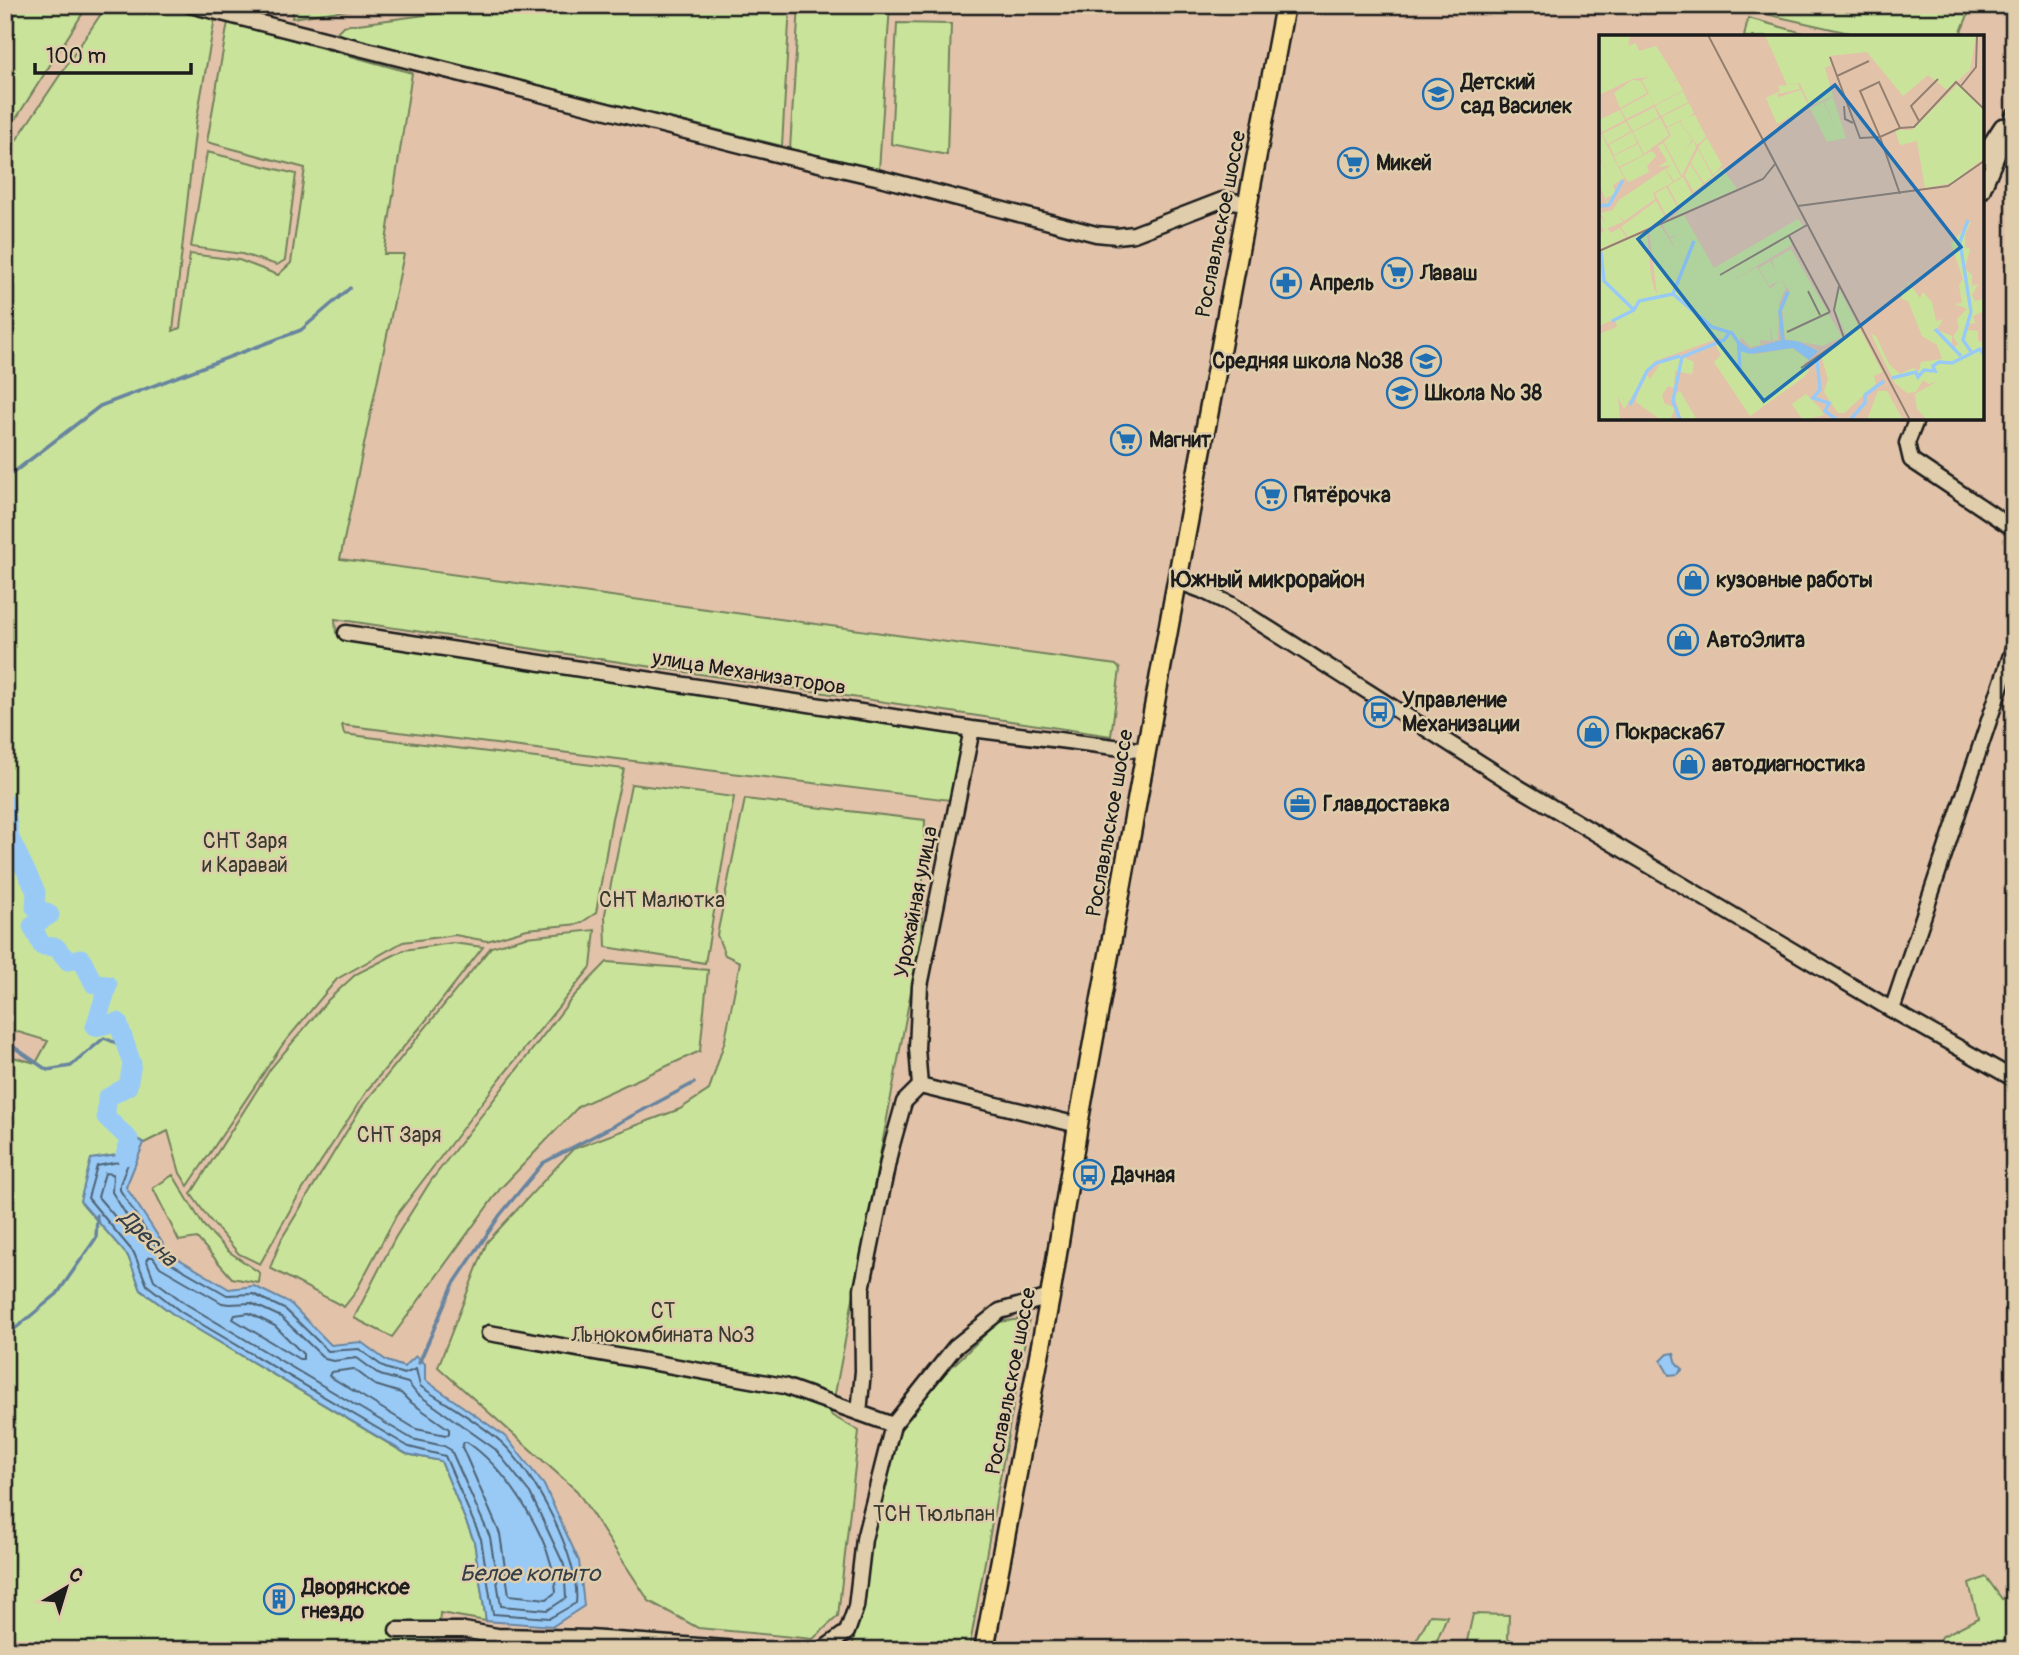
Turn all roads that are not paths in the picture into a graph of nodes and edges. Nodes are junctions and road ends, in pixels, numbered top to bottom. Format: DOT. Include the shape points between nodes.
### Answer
graph roads {
  1 [pos="190,5"];
  2 [pos="1285,5"];
  3 [pos="2014,108"];
  4 [pos="2014,115"];
  5 [pos="1984,154"];
  6 [pos="1984,186"];
  7 [pos="1248,203"];
  8 [pos="1916,420"];
  9 [pos="2014,529"];
  10 [pos="1177,582"];
  11 [pos="346,633"];
  12 [pos="2014,646"];
  13 [pos="972,729"];
  14 [pos="1146,751"];
  15 [pos="1892,1010"];
  16 [pos="2014,1079"];
  17 [pos="920,1086"];
  18 [pos="1078,1125"];
  19 [pos="1050,1297"];
  20 [pos="489,1333"];
  21 [pos="859,1413"];
  22 [pos="893,1425"];
  23 [pos="397,1630"];
  24 [pos="752,1650"];
  25 [pos="822,1650"];
  26 [pos="984,1650"];
  1 -- 7 [label="street" via="1096,234 1134,234 1222,200"];
  2 -- 7 [label="main road, Рославльское шоссе"];
  3 -- 5 [label="street"];
  4 -- 6 [label="street"];
  7 -- 10 [label="main road, Рославльское шоссе"];
  8 -- 9 [label="street" via="1908,443 1911,460"];
  10 -- 14 [label="main road, Рославльское шоссе"];
  10 -- 15 [label="street" via="1230,604 1518,787"];
  11 -- 13 [label="street, улица Механизаторов"];
  12 -- 15 [label="street"];
  13 -- 14 [label="street, улица Механизаторов"];
  13 -- 17 [label="street, Урожайная улица" via="920,986 916,1048"];
  14 -- 18 [label="main road, Рославльское шоссе"];
  15 -- 16 [label="street"];
  17 -- 18 [label="street"];
  17 -- 21 [label="street" via="904,1102 862,1289"];
  18 -- 19 [label="main road, Рославльское шоссе"];
  19 -- 22 [label="street" via="1000,1311 956,1347"];
  19 -- 26 [label="main road, Рославльское шоссе"];
  20 -- 21 [label="street" via="784,1386"];
  21 -- 22 [label="street"];
  22 -- 25 [label="street" via="864,1539 856,1607 847,1632"];
  23 -- 24 [label="street" via="464,1630 497,1636"];
}
